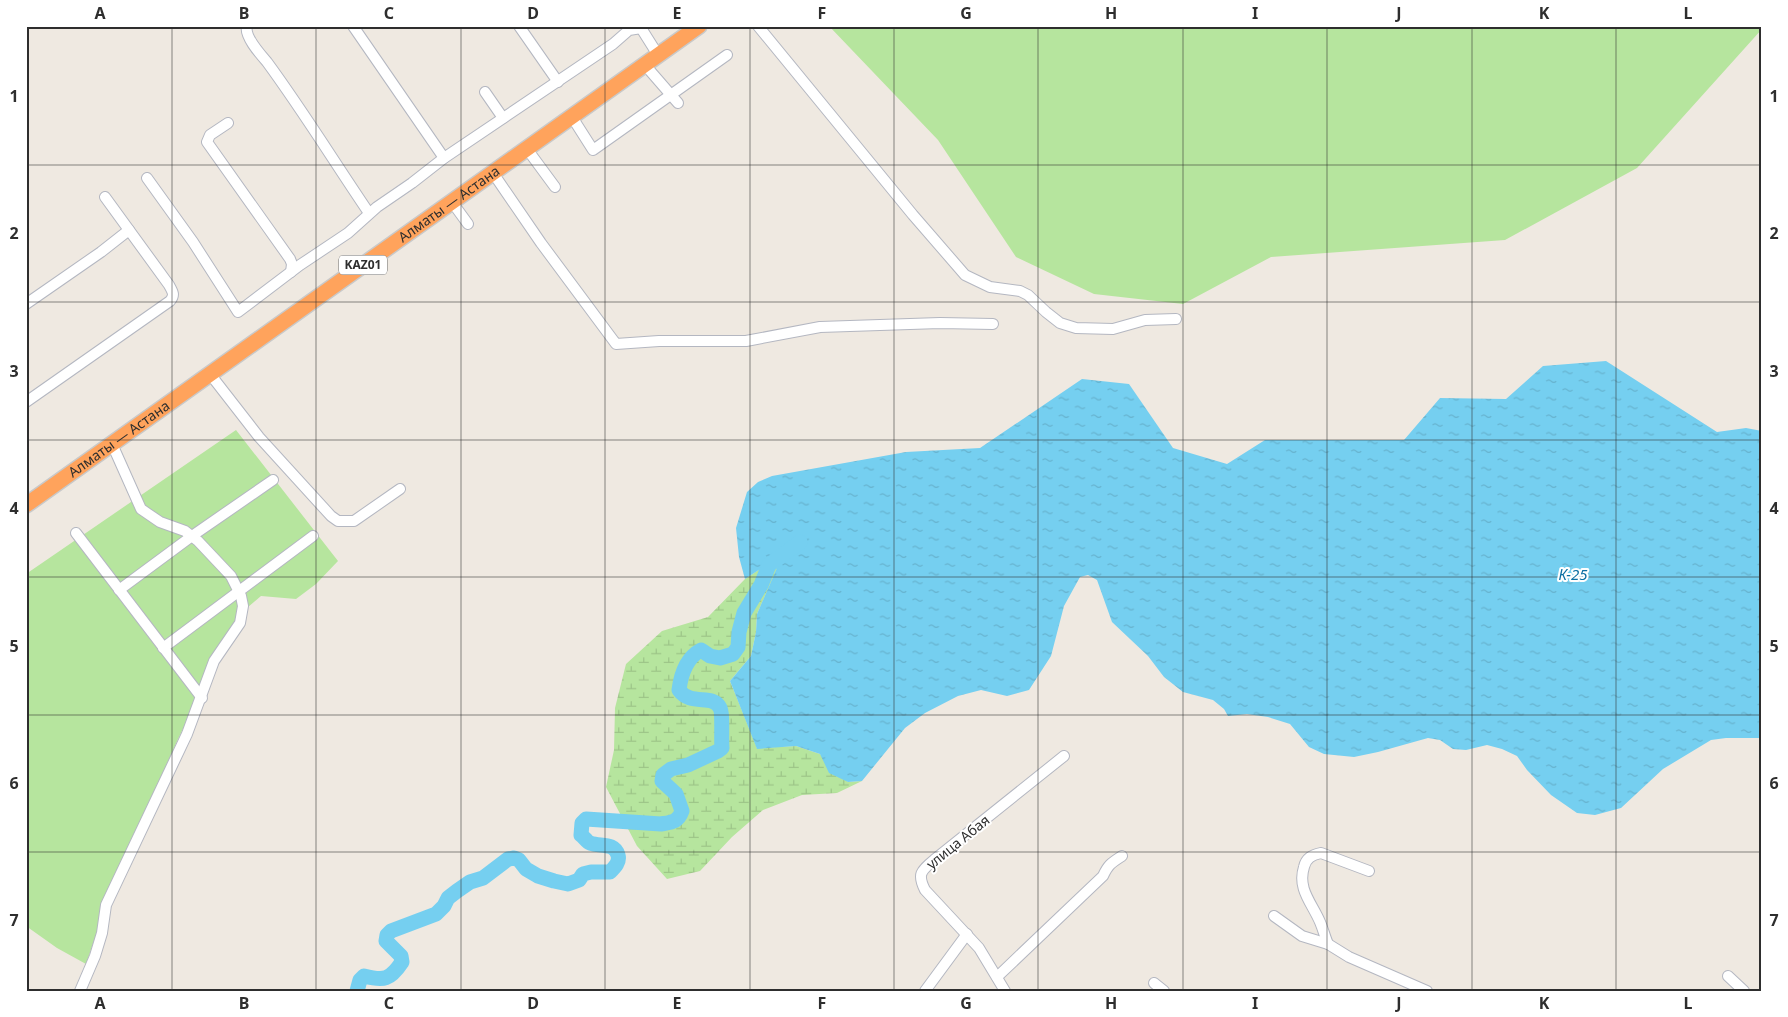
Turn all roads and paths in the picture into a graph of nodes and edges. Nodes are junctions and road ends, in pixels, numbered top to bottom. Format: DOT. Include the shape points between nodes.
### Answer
graph roads {
  1 [pos="247,26"];
  2 [pos="353,26"];
  3 [pos="520,26"];
  4 [pos="699,26"];
  5 [pos="758,26"];
  6 [pos="642,27"];
  7 [pos="628,28"];
  8 [pos="658,55"];
  9 [pos="727,55"];
  10 [pos="645,65"];
  11 [pos="558,82"];
  12 [pos="485,92"];
  13 [pos="674,99"];
  14 [pos="504,118"];
  15 [pos="572,118"];
  16 [pos="228,123"];
  17 [pos="527,149"];
  18 [pos="444,158"];
  19 [pos="493,173"];
  20 [pos="148,178"];
  21 [pos="555,187"];
  22 [pos="105,197"];
  23 [pos="452,202"];
  24 [pos="369,213"];
  25 [pos="468,224"];
  26 [pos="129,230"];
  27 [pos="291,272"];
  28 [pos="26,304"];
  29 [pos="1176,319"];
  30 [pos="993,324"];
  31 [pos="210,374"];
  32 [pos="26,402"];
  33 [pos="112,444"];
  34 [pos="273,480"];
  35 [pos="400,490"];
  36 [pos="26,505"];
  37 [pos="76,533"];
  38 [pos="192,536"];
  39 [pos="313,536"];
  40 [pos="119,590"];
  41 [pos="239,590"];
  42 [pos="163,648"];
  43 [pos="202,698"];
  44 [pos="1064,756"];
  45 [pos="1122,856"];
  46 [pos="1369,871"];
  47 [pos="1274,916"];
  48 [pos="966,934"];
  49 [pos="1328,944"];
  50 [pos="1728,976"];
  51 [pos="997,978"];
  52 [pos="1154,982"];
  53 [pos="80,991"];
  54 [pos="925,991"];
  55 [pos="1005,991"];
  56 [pos="1164,991"];
  57 [pos="1427,991"];
  58 [pos="1744,991"];
  1 -- 24 [label="street" via="246,32 254,46"];
  2 -- 18 [label="street"];
  3 -- 11 [label="street"];
  4 -- 8 [label="highway, Алматы — Астана / KАZ01"];
  5 -- 29 [label="street" via="913,215 966,274 990,288 1020,291 1060,323 1076,328 1113,329 1145,320"];
  6 -- 7 [label="street"];
  6 -- 8 [label="street"];
  7 -- 11 [label="street" via="613,44"];
  8 -- 10 [label="highway, Алматы — Астана / KАZ01"];
  9 -- 13 [label="street"];
  10 -- 13 [label="street"];
  10 -- 15 [label="highway, Алматы — Астана / KАZ01"];
  11 -- 14 [label="street"];
  12 -- 14 [label="street"];
  13 -- 15 [label="street" via="593,150"];
  14 -- 18 [label="street"];
  15 -- 17 [label="highway, Алматы — Астана / KАZ01"];
  16 -- 27 [label="street" via="210,135 207,142 290,259"];
  17 -- 19 [label="highway, Алматы — Астана / KАZ01"];
  17 -- 21 [label="street"];
  18 -- 24 [label="street"];
  19 -- 23 [label="highway, Алматы — Астана / KАZ01"];
  19 -- 30 [label="street" via="616,344 746,341 820,327"];
  20 -- 27 [label="street" via="238,312"];
  22 -- 26 [label="street"];
  23 -- 25 [label="street"];
  23 -- 31 [label="highway, Алматы — Астана / KАZ01"];
  24 -- 27 [label="street"];
  26 -- 28 [label="street"];
  26 -- 32 [label="street" via="169,285 173,298"];
  31 -- 33 [label="highway, Алматы — Астана / KАZ01"];
  31 -- 35 [label="street" via="259,438 338,522 354,521"];
  33 -- 36 [label="highway, Алматы — Астана / KАZ01"];
  33 -- 38 [label="street" via="141,509 160,522"];
  34 -- 38 [label="street"];
  37 -- 40 [label="street"];
  38 -- 40 [label="street"];
  38 -- 41 [label="street" via="222,565"];
  39 -- 41 [label="street"];
  40 -- 42 [label="street"];
  41 -- 42 [label="street"];
  41 -- 43 [label="street" via="243,616 214,661"];
  42 -- 43 [label="street"];
  43 -- 53 [label="street" via="106,905 102,933"];
  44 -- 48 [label="street, улица Абая" via="922,871 921,882 925,890"];
  45 -- 51 [label="street"];
  46 -- 49 [label="street" via="1321,853 1309,858 1305,864 1301,875 1302,888"];
  47 -- 49 [label="street" via="1302,936"];
  48 -- 51 [label="street, улица Абая" via="979,948"];
  48 -- 54 [label="street"];
  49 -- 57 [label="street" via="1349,957"];
  50 -- 58 [label="street"];
  51 -- 55 [label="street, улица Абая"];
  52 -- 56 [label="street"];
}
